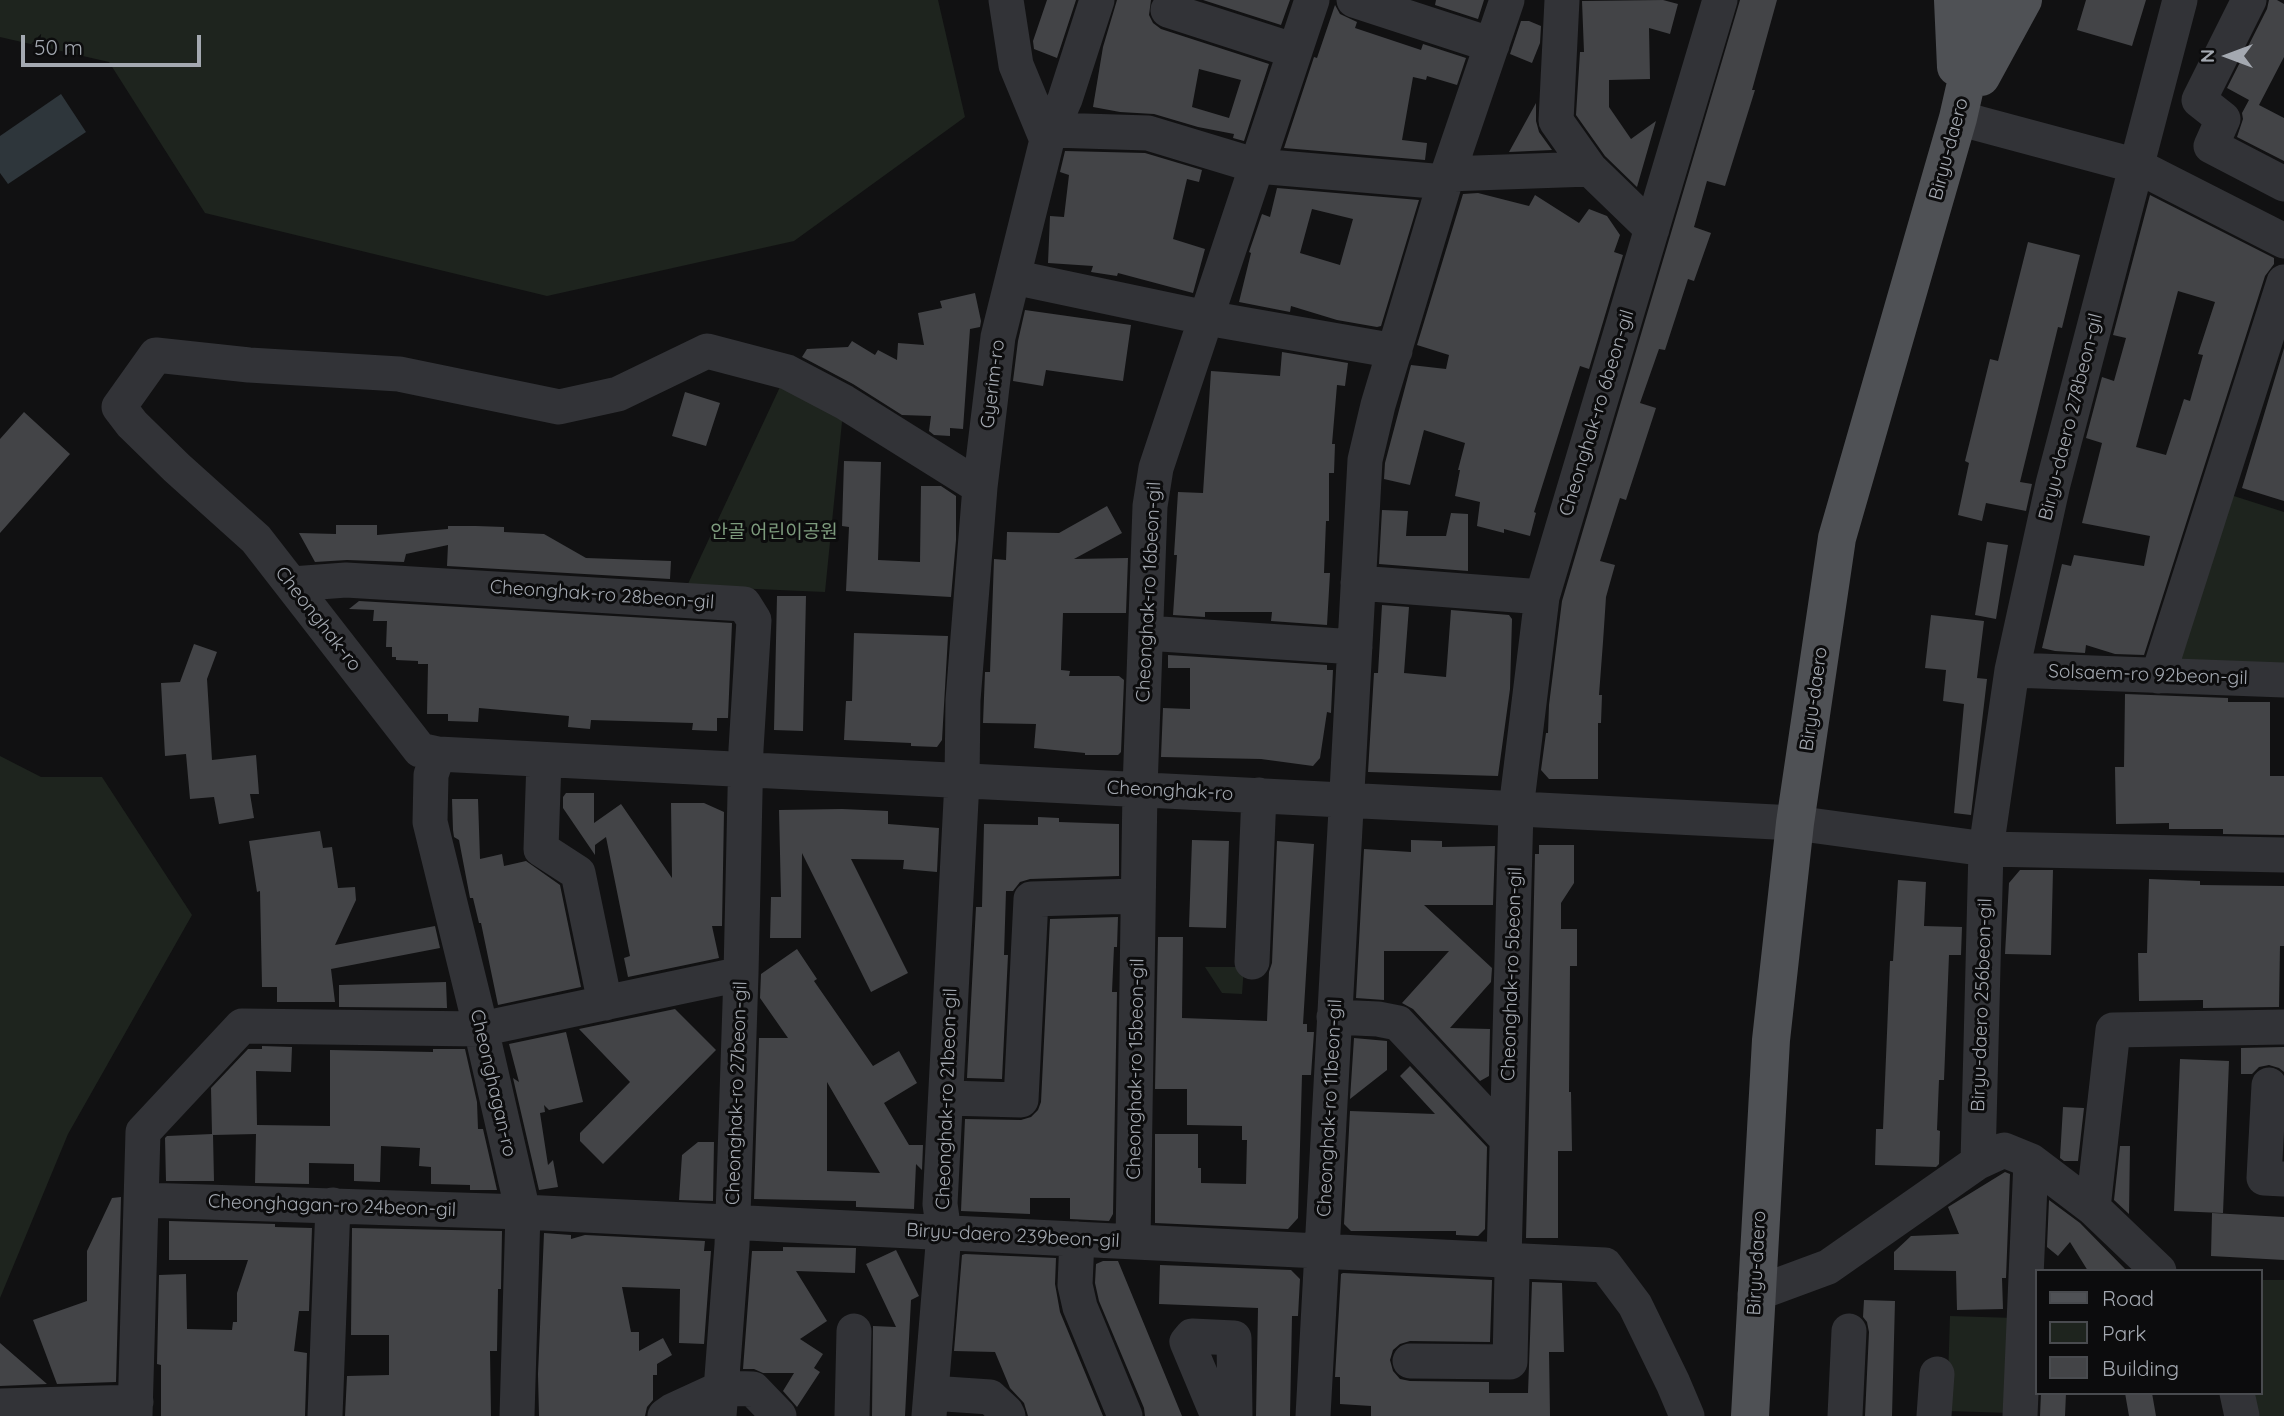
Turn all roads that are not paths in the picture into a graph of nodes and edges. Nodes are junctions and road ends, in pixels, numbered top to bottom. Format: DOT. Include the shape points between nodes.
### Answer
graph roads {
  1 [pos="1006,0"];
  2 [pos="1097,0"];
  3 [pos="1312,0"];
  4 [pos="1354,0"];
  5 [pos="1507,0"];
  6 [pos="1562,0"];
  7 [pos="1720,0"];
  8 [pos="1953,0"];
  9 [pos="1985,0"];
  10 [pos="2023,0"];
  11 [pos="2180,0"];
  12 [pos="2249,0"];
  13 [pos="1168,10"];
  14 [pos="1492,46"];
  15 [pos="1295,51"];
  16 [pos="1958,118"];
  17 [pos="1049,135"];
  18 [pos="1257,166"];
  19 [pos="2137,166"];
  20 [pos="1590,169"];
  21 [pos="1446,178"];
  22 [pos="2284,184"];
  23 [pos="1652,229"];
  24 [pos="2284,241"];
  25 [pos="1013,277"];
  26 [pos="2284,282"];
  27 [pos="1207,318"];
  28 [pos="1395,351"];
  29 [pos="980,487"];
  30 [pos="1358,583"];
  31 [pos="292,584"];
  32 [pos="1542,597"];
  33 [pos="1146,633"];
  34 [pos="1354,647"];
  35 [pos="2012,670"];
  36 [pos="2158,676"];
  37 [pos="2284,680"];
  38 [pos="438,754"];
  39 [pos="544,760"];
  40 [pos="746,770"];
  41 [pos="962,781"];
  42 [pos="1140,789"];
  43 [pos="1258,795"];
  44 [pos="1346,800"];
  45 [pos="1516,809"];
  46 [pos="1795,823"];
  47 [pos="1986,849"];
  48 [pos="2284,855"];
  49 [pos="1138,896"];
  50 [pos="1252,962"];
  51 [pos="741,974"];
  52 [pos="605,1003"];
  53 [pos="1334,1017"];
  54 [pos="2284,1027"];
  55 [pos="481,1029"];
  56 [pos="2269,1085"];
  57 [pos="946,1098"];
  58 [pos="1507,1139"];
  59 [pos="2031,1161"];
  60 [pos="1978,1162"];
  61 [pos="2284,1179"];
  62 [pos="142,1200"];
  63 [pos="333,1205"];
  64 [pos="2093,1208"];
  65 [pos="523,1212"];
  66 [pos="733,1223"];
  67 [pos="944,1233"];
  68 [pos="1077,1240"];
  69 [pos="1133,1242"];
  70 [pos="1322,1251"];
  71 [pos="1504,1260"];
  72 [pos="2157,1269"];
  73 [pos="1755,1294"];
  74 [pos="854,1331"];
  75 [pos="1849,1331"];
  76 [pos="1410,1361"];
  77 [pos="1937,1374"];
  78 [pos="2237,1395"];
  79 [pos="720,1402"];
  80 [pos="930,1404"];
  81 [pos="0,1406"];
  82 [pos="135,1409"];
  83 [pos="325,1416"];
  84 [pos="517,1416"];
  85 [pos="665,1416"];
  86 [pos="779,1416"];
  87 [pos="852,1416"];
  88 [pos="1008,1416"];
  89 [pos="1125,1416"];
  90 [pos="1218,1416"];
  91 [pos="1235,1416"];
  92 [pos="1313,1416"];
  93 [pos="1687,1416"];
  94 [pos="1750,1416"];
  95 [pos="1845,1416"];
  96 [pos="1934,1416"];
  97 [pos="2020,1416"];
  98 [pos="2242,1416"];
  1 -- 17 [label="street" via="1016,65"];
  2 -- 17 [label="street, Gyerim-ro"];
  3 -- 15 [label="street, Cheonghak-ro 16beon-gil"];
  4 -- 14 [label="street"];
  5 -- 14 [label="street, Cheonghak-ro 11beon-gil"];
  6 -- 20 [label="street" via="1556,121"];
  7 -- 23 [label="street, Cheonghak-ro 6beon-gil"];
  8 -- 16 [label="main road"];
  9 -- 16 [label="main road, Biryu-daero"];
  10 -- 16 [label="main road"];
  11 -- 19 [label="street, Biryu-daero 278beon-gil"];
  12 -- 22 [label="street" via="2199,100 2223,119 2211,146"];
  13 -- 15 [label="street"];
  14 -- 21 [label="street, Cheonghak-ro 11beon-gil"];
  15 -- 18 [label="street, Cheonghak-ro 16beon-gil"];
  16 -- 19 [label="street"];
  16 -- 46 [label="main road, Biryu-daero" via="1837,538"];
  17 -- 18 [label="street" via="1148,133"];
  17 -- 25 [label="street, Gyerim-ro"];
  18 -- 21 [label="street"];
  18 -- 27 [label="street, Cheonghak-ro 16beon-gil"];
  19 -- 24 [label="street"];
  19 -- 35 [label="street, Biryu-daero 278beon-gil" via="2053,484"];
  20 -- 21 [label="street"];
  20 -- 23 [label="street"];
  21 -- 28 [label="street, Cheonghak-ro 11beon-gil"];
  23 -- 32 [label="street, Cheonghak-ro 6beon-gil"];
  25 -- 27 [label="street"];
  25 -- 29 [label="street, Gyerim-ro" via="998,337"];
  26 -- 36 [label="street"];
  27 -- 28 [label="street"];
  27 -- 33 [label="street, Cheonghak-ro 16beon-gil" via="1156,468 1150,506"];
  28 -- 30 [label="street, Cheonghak-ro 11beon-gil" via="1365,460"];
  29 -- 31 [label="street, Cheonghak-ro" via="787,372 706,351 618,394 559,407 399,374 156,355 119,407 177,468 256,539"];
  29 -- 41 [label="street, Gyerim-ro" via="963,700"];
  30 -- 32 [label="street"];
  30 -- 34 [label="street, Cheonghak-ro 11beon-gil"];
  31 -- 38 [label="street, Cheonghak-ro" via="420,750"];
  31 -- 40 [label="street, Cheonghak-ro 28beon-gil" via="346,579 744,604 754,620"];
  32 -- 45 [label="street, Cheonghak-ro 6beon-gil"];
  33 -- 34 [label="street"];
  33 -- 42 [label="street, Cheonghak-ro 16beon-gil"];
  34 -- 44 [label="street, Cheonghak-ro 11beon-gil"];
  35 -- 36 [label="street, Solsaem-ro 92beon-gil"];
  35 -- 47 [label="street, Biryu-daero 256beon-gil"];
  36 -- 37 [label="street, Solsaem-ro 92beon-gil"];
  38 -- 39 [label="street, Cheonghak-ro"];
  38 -- 55 [label="street, Cheonghagan-ro" via="431,775 430,822"];
  39 -- 40 [label="street, Cheonghak-ro"];
  39 -- 52 [label="street" via="541,849 578,873"];
  40 -- 41 [label="street, Cheonghak-ro"];
  40 -- 51 [label="street, Cheonghak-ro 27beon-gil"];
  41 -- 42 [label="street, Cheonghak-ro"];
  41 -- 57 [label="street, Cheonghak-ro 21beon-gil"];
  42 -- 43 [label="street, Cheonghak-ro"];
  42 -- 49 [label="street, Cheonghak-ro 15beon-gil"];
  43 -- 44 [label="street, Cheonghak-ro"];
  43 -- 50 [label="street"];
  44 -- 45 [label="street, Cheonghak-ro"];
  44 -- 53 [label="street, Cheonghak-ro 11beon-gil"];
  45 -- 46 [label="street, Cheonghak-ro"];
  45 -- 58 [label="street, Cheonghak-ro 5beon-gil"];
  46 -- 47 [label="street"];
  46 -- 73 [label="main road, Biryu-daero" via="1771,1040"];
  47 -- 48 [label="street"];
  47 -- 60 [label="street, Biryu-daero 256beon-gil"];
  49 -- 57 [label="street" via="1031,899 1021,1100"];
  49 -- 69 [label="street, Cheonghak-ro 15beon-gil"];
  51 -- 52 [label="street"];
  51 -- 66 [label="street, Cheonghak-ro 27beon-gil"];
  52 -- 55 [label="street"];
  53 -- 58 [label="street" via="1398,1023"];
  53 -- 70 [label="street, Cheonghak-ro 11beon-gil"];
  54 -- 64 [label="street" via="2113,1030"];
  55 -- 62 [label="street" via="242,1026 143,1132"];
  55 -- 65 [label="street, Cheonghagan-ro"];
  56 -- 61 [label="street" via="2264,1178"];
  57 -- 67 [label="street, Cheonghak-ro 21beon-gil" via="940,1204"];
  58 -- 71 [label="street, Cheonghak-ro 5beon-gil"];
  59 -- 60 [label="street" via="2004,1150"];
  59 -- 64 [label="street"];
  59 -- 97 [label="street"];
  60 -- 73 [label="street" via="1828,1267"];
  62 -- 63 [label="street, Cheonghagan-ro 24beon-gil"];
  62 -- 82 [label="street"];
  63 -- 65 [label="street, Cheonghagan-ro 24beon-gil"];
  63 -- 83 [label="street"];
  64 -- 72 [label="street"];
  65 -- 66 [label="street, Biryu-daero 239beon-gil"];
  65 -- 84 [label="street, Cheonghagan-ro"];
  66 -- 67 [label="street, Biryu-daero 239beon-gil"];
  66 -- 79 [label="street, Cheonghak-ro 27beon-gil"];
  67 -- 68 [label="street, Biryu-daero 239beon-gil"];
  67 -- 80 [label="street, Cheonghak-ro 21beon-gil"];
  68 -- 69 [label="street, Biryu-daero 239beon-gil"];
  68 -- 89 [label="street" via="1075,1285 1080,1307"];
  69 -- 70 [label="street, Biryu-daero 239beon-gil"];
  70 -- 71 [label="street, Biryu-daero 239beon-gil"];
  70 -- 92 [label="street, Cheonghak-ro 11beon-gil"];
  71 -- 76 [label="street" via="1512,1273 1510,1362"];
  71 -- 93 [label="street, Biryu-daero 239beon-gil" via="1605,1265 1635,1304"];
  73 -- 94 [label="main road, Biryu-daero"];
  74 -- 87 [label="street"];
  75 -- 95 [label="street"];
  77 -- 96 [label="street"];
  78 -- 98 [label="street"];
  79 -- 85 [label="street" via="672,1410"];
  79 -- 86 [label="street" via="753,1389"];
  80 -- 88 [label="street" via="990,1397"];
  81 -- 82 [label="street"];
  90 -- 91 [label="street" via="1187,1342 1192,1336 1234,1338"];
}
